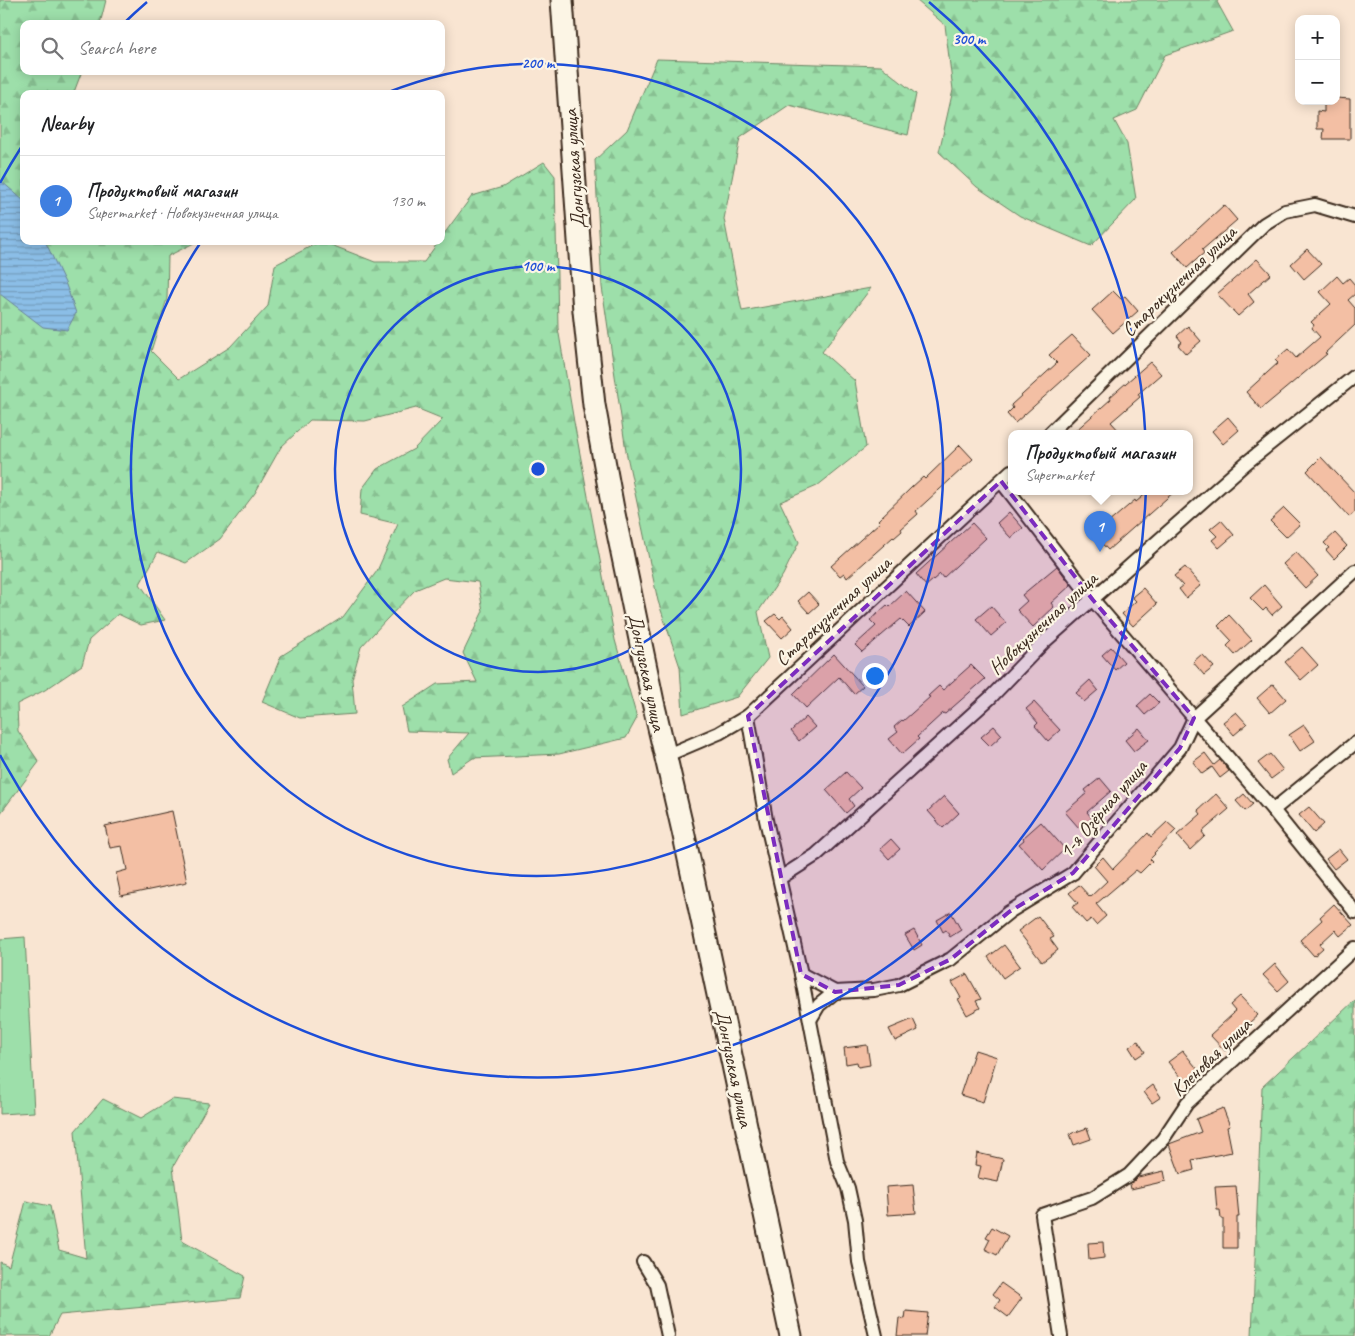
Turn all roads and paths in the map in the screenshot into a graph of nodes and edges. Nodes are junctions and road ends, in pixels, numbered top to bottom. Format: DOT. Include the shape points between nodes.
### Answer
graph roads {
  1 [pos="562,0"];
  2 [pos="1355,217"];
  3 [pos="1355,376"];
  4 [pos="1053,430"];
  5 [pos="1008,474"];
  6 [pos="1001,481"];
  7 [pos="1008,490"];
  8 [pos="1012,495"];
  9 [pos="1355,571"];
  10 [pos="1093,600"];
  11 [pos="748,716"];
  12 [pos="1194,718"];
  13 [pos="1355,743"];
  14 [pos="665,756"];
  15 [pos="1273,810"];
  16 [pos="780,878"];
  17 [pos="1355,912"];
  18 [pos="1355,948"];
  19 [pos="801,974"];
  20 [pos="835,992"];
  21 [pos="810,1020"];
  22 [pos="643,1262"];
  23 [pos="668,1336"];
  24 [pos="791,1336"];
  25 [pos="876,1336"];
  26 [pos="1061,1336"];
  1 -- 14 [label="main road, Донгузская улица" via="584,311 594,405"];
  2 -- 4 [label="street, Старокузнечная улица" via="1315,205 1285,211 1264,224"];
  3 -- 10 [label="street, Новокузнечная улица" via="1246,463"];
  5 -- 6 [label="street, Старокузнечная улица"];
  6 -- 7 [label="street"];
  6 -- 11 [label="street, Старокузнечная улица"];
  8 -- 10 [label="street"];
  9 -- 12 [label="street, 1-я Озёрная улица"];
  10 -- 12 [label="street"];
  10 -- 16 [label="street, Новокузнечная улица" via="816,855"];
  11 -- 14 [label="street, Старокузнечная улица" via="719,733"];
  11 -- 16 [label="street"];
  12 -- 15 [label="street"];
  12 -- 20 [label="street, 1-я Озёрная улица" via="1180,748 1072,873 1009,912 951,959 899,985"];
  13 -- 15 [label="street"];
  14 -- 24 [label="main road, Донгузская улица"];
  15 -- 17 [label="street"];
  16 -- 19 [label="street"];
  18 -- 26 [label="street, Кленовая улица" via="1187,1103 1163,1139 1129,1175 1092,1198 1042,1215"];
  19 -- 20 [label="street"];
  19 -- 21 [label="street"];
  20 -- 21 [label="street" via="819,1005"];
  21 -- 25 [label="street" via="837,1161 848,1188 855,1220 859,1262"];
  22 -- 23 [label="street" via="657,1285"];
}
